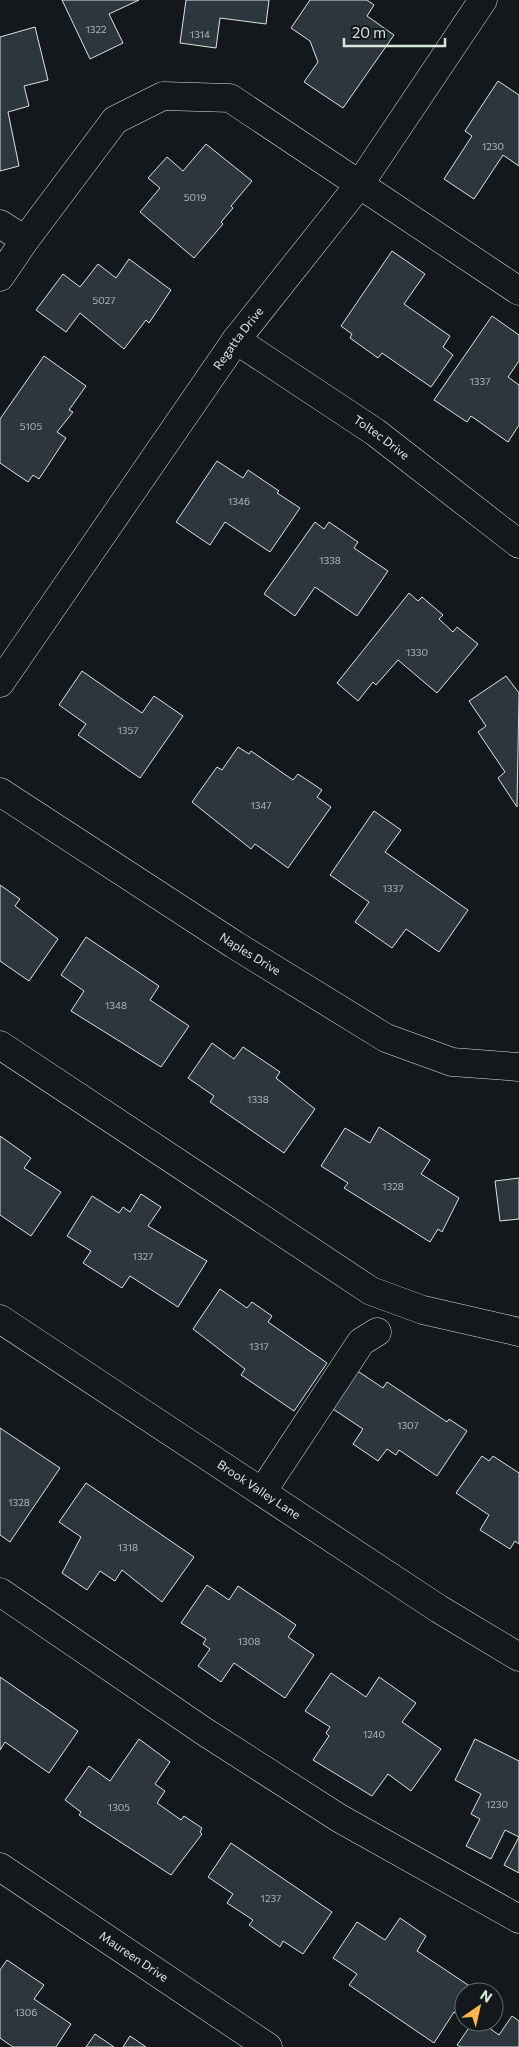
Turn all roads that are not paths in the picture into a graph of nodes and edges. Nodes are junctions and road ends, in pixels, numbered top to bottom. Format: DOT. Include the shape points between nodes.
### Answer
graph roads {
  1 [pos="483,0"];
  2 [pos="359,185"];
  3 [pos="0,224"];
  4 [pos="25,240"];
  5 [pos="0,277"];
  6 [pos="519,292"];
  7 [pos="236,340"];
  8 [pos="519,544"];
  9 [pos="0,683"];
  10 [pos="0,792"];
  11 [pos="0,1045"];
  12 [pos="519,1067"];
  13 [pos="0,1319"];
  14 [pos="377,1332"];
  15 [pos="519,1332"];
  16 [pos="262,1492"];
  17 [pos="0,1592"];
  18 [pos="519,1657"];
  19 [pos="0,1867"];
  20 [pos="519,1919"];
  21 [pos="268,2047"];
  1 -- 2 [label="street, Regatta Drive"];
  2 -- 4 [label="street" via="230,98 163,96 115,120"];
  2 -- 6 [label="street"];
  2 -- 7 [label="street, Regatta Drive"];
  3 -- 4 [label="street"];
  4 -- 5 [label="street"];
  7 -- 8 [label="street, Toltec Drive" via="375,432"];
  7 -- 9 [label="street, Regatta Drive"];
  10 -- 12 [label="street, Naples Drive" via="235,945 386,1038 452,1062"];
  11 -- 15 [label="street" via="371,1291 423,1310"];
  13 -- 16 [label="street, Brook Valley Lane"];
  14 -- 16 [label="street" via="361,1342"];
  16 -- 18 [label="street, Brook Valley Lane" via="439,1609"];
  17 -- 20 [label="street" via="205,1732 339,1818"];
  19 -- 21 [label="street, Maureen Drive"];
}
